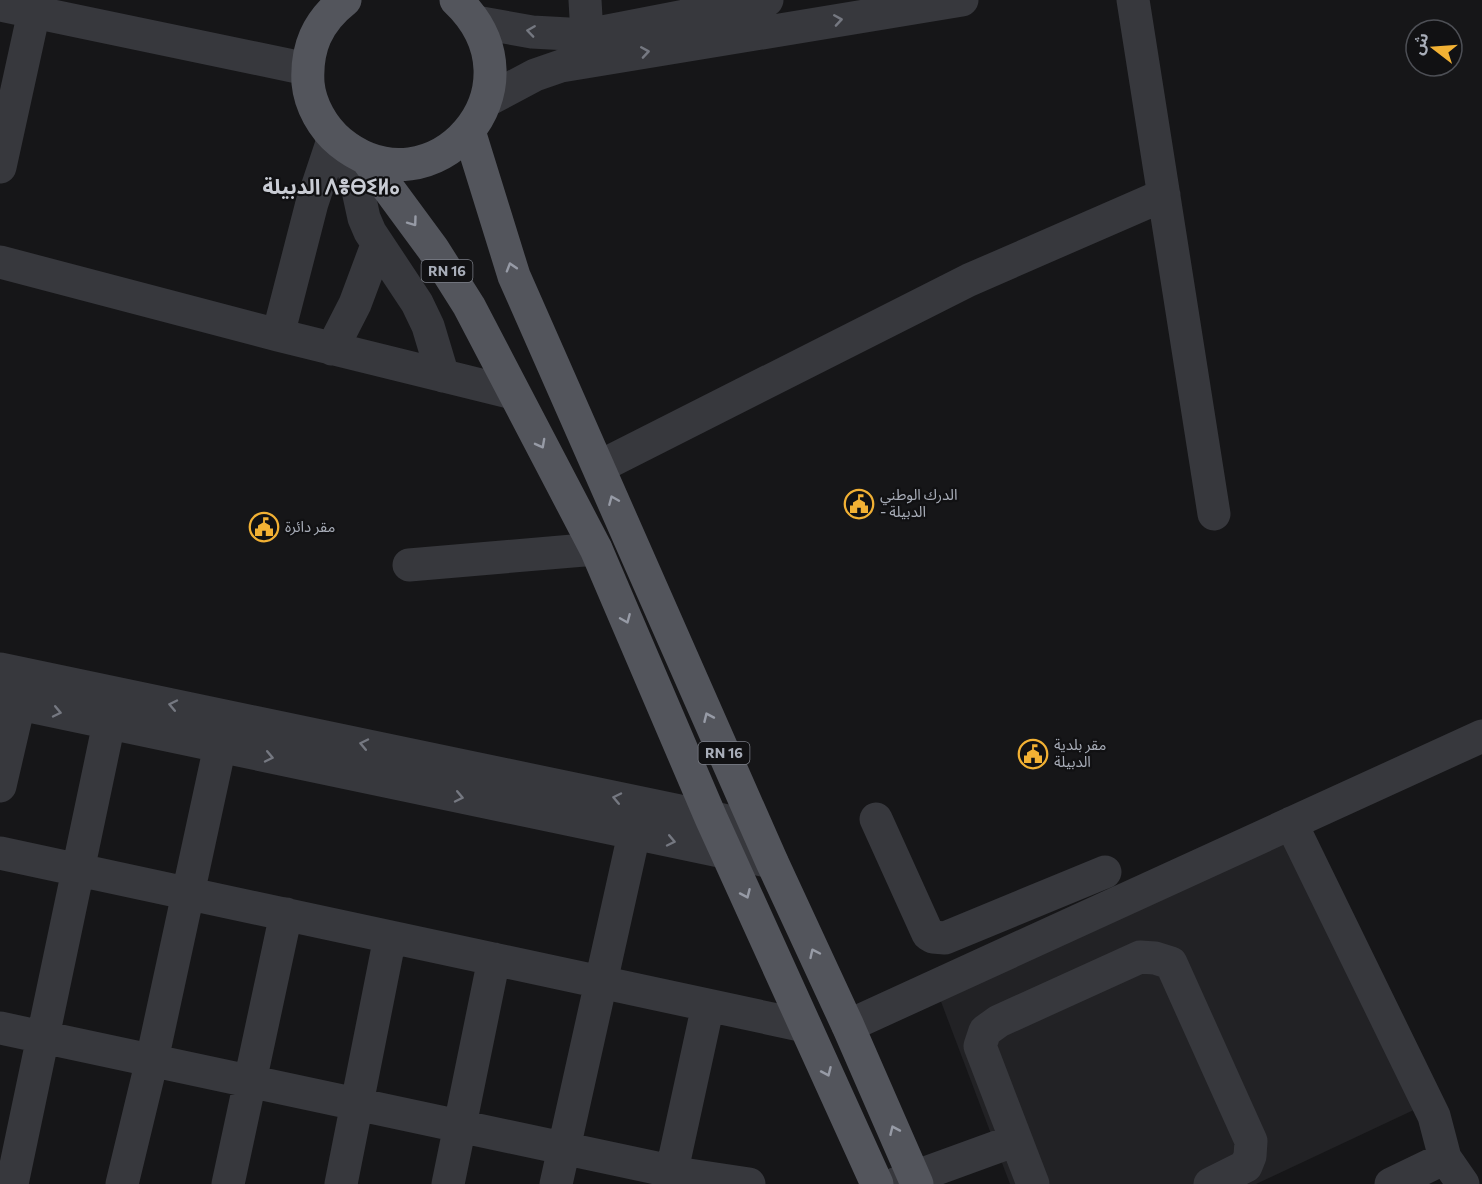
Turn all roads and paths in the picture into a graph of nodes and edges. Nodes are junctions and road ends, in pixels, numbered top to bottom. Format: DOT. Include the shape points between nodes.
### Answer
graph roads {
  1 [pos="306,0"];
  2 [pos="345,0"];
  3 [pos="585,0"];
  4 [pos="767,0"];
  5 [pos="962,0"];
  6 [pos="1133,0"];
  7 [pos="0,5"];
  8 [pos="466,11"];
  9 [pos="34,12"];
  10 [pos="587,35"];
  11 [pos="311,54"];
  12 [pos="486,101"];
  13 [pos="470,131"];
  14 [pos="350,148"];
  15 [pos="0,167"];
  16 [pos="1164,195"];
  17 [pos="377,245"];
  18 [pos="0,262"];
  19 [pos="278,335"];
  20 [pos="332,349"];
  21 [pos="443,376"];
  22 [pos="513,393"];
  23 [pos="599,466"];
  24 [pos="1214,514"];
  25 [pos="629,538"];
  26 [pos="596,549"];
  27 [pos="409,565"];
  28 [pos="0,669"];
  29 [pos="10,702"];
  30 [pos="109,723"];
  31 [pos="1482,736"];
  32 [pos="220,746"];
  33 [pos="395,767"];
  34 [pos="0,786"];
  35 [pos="711,818"];
  36 [pos="876,819"];
  37 [pos="1291,823"];
  38 [pos="756,827"];
  39 [pos="634,834"];
  40 [pos="0,853"];
  41 [pos="727,853"];
  42 [pos="771,862"];
  43 [pos="78,870"];
  44 [pos="1104,872"];
  45 [pos="1062,889"];
  46 [pos="188,894"];
  47 [pos="286,914"];
  48 [pos="1076,922"];
  49 [pos="390,937"];
  50 [pos="494,959"];
  51 [pos="601,982"];
  52 [pos="708,1005"];
  53 [pos="805,1026"];
  54 [pos="848,1026"];
  55 [pos="0,1028"];
  56 [pos="43,1037"];
  57 [pos="152,1060"];
  58 [pos="250,1081"];
  59 [pos="357,1104"];
  60 [pos="460,1126"];
  61 [pos="1016,1140"];
  62 [pos="564,1148"];
  63 [pos="1454,1171"];
  64 [pos="671,1178"];
  65 [pos="909,1182"];
  66 [pos="12,1184"];
  67 [pos="122,1184"];
  68 [pos="228,1184"];
  69 [pos="341,1184"];
  70 [pos="448,1184"];
  71 [pos="556,1184"];
  72 [pos="749,1184"];
  73 [pos="877,1184"];
  74 [pos="1033,1184"];
  75 [pos="1210,1184"];
  76 [pos="1391,1184"];
  1 -- 11 [label="main road"];
  2 -- 11 [label="main road" via="330,12"];
  3 -- 10 [label="street"];
  4 -- 10 [label="street"];
  12 -- 5 [label="street, one-way" via="561,66"];
  6 -- 16 [label="street"];
  7 -- 9 [label="street"];
  10 -- 8 [label="street, one-way" via="532,32"];
  8 -- 12 [label="main road" via="484,36 491,69"];
  9 -- 11 [label="street"];
  9 -- 15 [label="street"];
  11 -- 14 [label="main road" via="309,88 314,106 323,123"];
  12 -- 13 [label="main road"];
  13 -- 14 [label="main road" via="448,149 422,161 394,163"];
  23 -- 13 [label="main road, RN 16, one-way" via="514,276"];
  14 -- 17 [label="street" via="364,218"];
  14 -- 19 [label="street" via="312,203"];
  14 -- 22 [label="main road, RN 16, one-way" via="452,277"];
  16 -- 23 [label="street" via="969,280"];
  16 -- 24 [label="street"];
  17 -- 20 [label="street" via="355,304"];
  17 -- 21 [label="street" via="417,303"];
  18 -- 19 [label="street"];
  19 -- 20 [label="street"];
  20 -- 21 [label="street"];
  21 -- 22 [label="street"];
  22 -- 26 [label="main road, RN 16, one-way"];
  25 -- 23 [label="main road, RN 16, one-way"];
  25 -- 26 [label="main road"];
  38 -- 25 [label="main road, RN 16, one-way"];
  26 -- 27 [label="street"];
  26 -- 35 [label="main road, RN 16, one-way"];
  33 -- 28 [label="street, one-way"];
  29 -- 30 [label="street, one-way"];
  29 -- 34 [label="street"];
  30 -- 32 [label="street"];
  30 -- 43 [label="street"];
  31 -- 37 [label="street"];
  32 -- 33 [label="street, one-way"];
  32 -- 46 [label="street"];
  35 -- 33 [label="street, one-way"];
  33 -- 39 [label="street, one-way"];
  35 -- 38 [label="street"];
  35 -- 41 [label="main road, RN 16"];
  36 -- 45 [label="street" via="928,934 933,937 945,938"];
  37 -- 48 [label="street"];
  37 -- 63 [label="street" via="1434,1116"];
  38 -- 42 [label="main road, RN 16"];
  39 -- 41 [label="street, one-way"];
  39 -- 51 [label="street"];
  40 -- 43 [label="street"];
  41 -- 42 [label="street"];
  41 -- 53 [label="main road, RN 16, one-way"];
  54 -- 42 [label="main road, RN 16, one-way"];
  43 -- 46 [label="street"];
  43 -- 56 [label="street"];
  44 -- 45 [label="street"];
  45 -- 48 [label="street"];
  46 -- 47 [label="street"];
  46 -- 57 [label="street"];
  47 -- 49 [label="street"];
  47 -- 58 [label="street"];
  48 -- 54 [label="street"];
  49 -- 50 [label="street"];
  49 -- 59 [label="street"];
  50 -- 51 [label="street"];
  50 -- 60 [label="street"];
  51 -- 52 [label="street"];
  51 -- 62 [label="street"];
  52 -- 53 [label="street"];
  52 -- 64 [label="street"];
  53 -- 73 [label="main road, RN 16, one-way"];
  65 -- 54 [label="main road, RN 16, one-way"];
  55 -- 56 [label="street"];
  56 -- 57 [label="street"];
  56 -- 66 [label="street"];
  57 -- 58 [label="street"];
  57 -- 67 [label="street"];
  58 -- 59 [label="street"];
  58 -- 68 [label="street"];
  59 -- 60 [label="street"];
  59 -- 69 [label="street"];
  60 -- 62 [label="street"];
  60 -- 70 [label="street"];
  61 -- 65 [label="street"];
  61 -- 74 [label="street"];
  61 -- 75 [label="street" via="980,1046 985,1032 999,1021 1140,957 1155,958 1171,963 1251,1141 1246,1166"];
  62 -- 64 [label="street"];
  62 -- 71 [label="street"];
  63 -- 76 [label="street"];
  64 -- 72 [label="street"];
}
